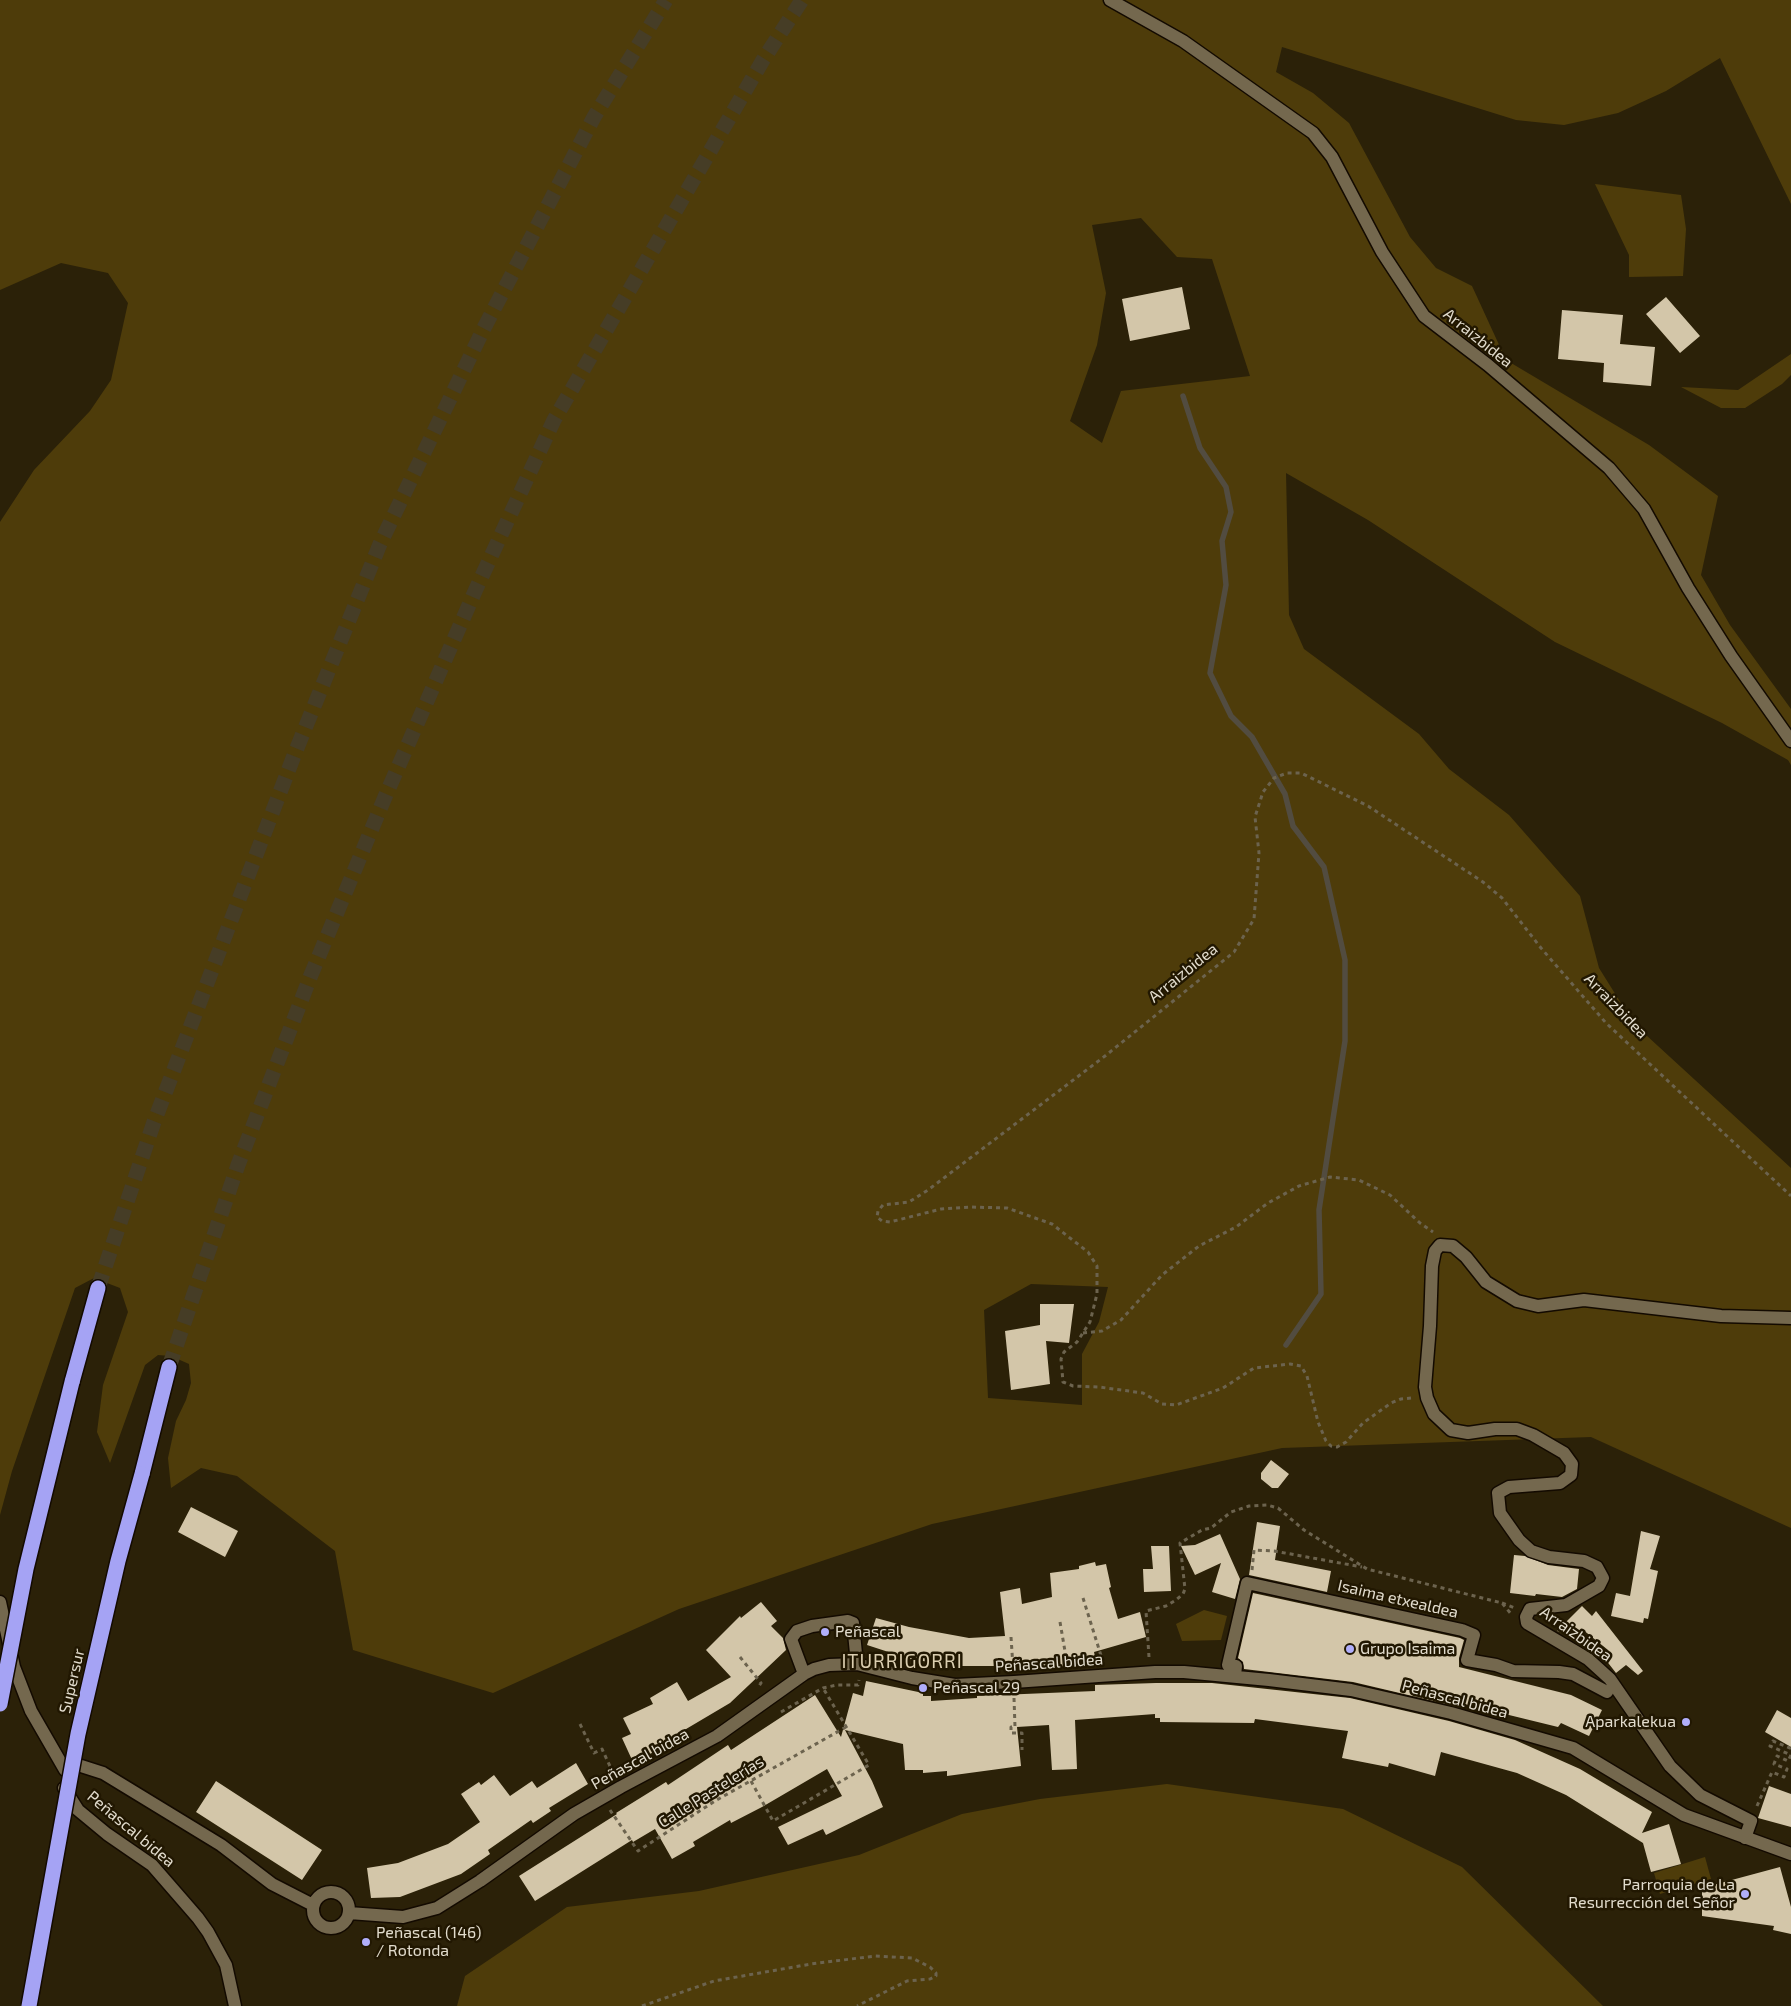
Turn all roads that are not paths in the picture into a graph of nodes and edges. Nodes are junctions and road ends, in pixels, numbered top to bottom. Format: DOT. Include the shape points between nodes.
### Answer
graph roads {
  1 [pos="1110,0"];
  2 [pos="1791,741"];
  3 [pos="98,1288"];
  4 [pos="1791,1318"];
  5 [pos="169,1367"];
  6 [pos="0,1602"];
  7 [pos="857,1664"];
  8 [pos="804,1674"];
  9 [pos="1235,1676"];
  10 [pos="1607,1692"];
  11 [pos="0,1704"];
  12 [pos="65,1770"];
  13 [pos="1745,1838"];
  14 [pos="1791,1854"];
  15 [pos="313,1905"];
  16 [pos="349,1913"];
  17 [pos="28,2006"];
  18 [pos="235,2006"];
  1 -- 2 [label="street, Arraizbidea" via="1183,41 1312,133 1332,157 1382,252 1424,316 1488,365 1609,468 1644,509 1731,656"];
  3 -- 11 [label="highway, bridge" via="26,1569"];
  4 -- 13 [label="street, Arraizbidea" via="1721,1316 1584,1300 1538,1306 1517,1301 1486,1282 1453,1246 1440,1246 1435,1251 1432,1266 1424,1387 1434,1414 1451,1430 1468,1433 1517,1429 1564,1452 1572,1464 1571,1475 1560,1482 1509,1486 1498,1493 1500,1513 1519,1540 1532,1551 1549,1557 1584,1561 1597,1567 1603,1578 1599,1586 1566,1605 1530,1609 1527,1623 1588,1659 1610,1679 1670,1766 1700,1795 1751,1820"];
  5 -- 17 [label="highway, Supersur, bridge" via="118,1561 78,1734"];
  6 -- 12 [label="street" via="17,1677 31,1711"];
  7 -- 8 [label="street, Peñascal bidea" via="829,1665"];
  7 -- 8 [label="street" via="853,1623 812,1626 797,1631 791,1639"];
  7 -- 9 [label="street, Peñascal bidea" via="955,1685 1155,1672"];
  8 -- 16 [label="street, Peñascal bidea" via="717,1736 574,1814 437,1908 403,1917"];
  9 -- 10 [label="street, Isaima etxealdea" via="1236,1666 1228,1665 1247,1582 1462,1630 1474,1635 1467,1660 1514,1671 1573,1674"];
  9 -- 13 [label="street, Peñascal bidea" via="1351,1690 1404,1701 1573,1748 1684,1815"];
  12 -- 15 [label="street, Peñascal bidea" via="78,1765 103,1773 221,1845 272,1884"];
  12 -- 18 [label="street, Peñascal bidea" via="62,1786 78,1810 152,1865 208,1932 226,1964"];
  13 -- 14 [label="street, Peñascal bidea"];
  15 -- 16 [label="street" via="320,1895 338,1893 347,1901"];
  15 -- 16 [label="street" via="317,1922 327,1928 338,1926"];
}
